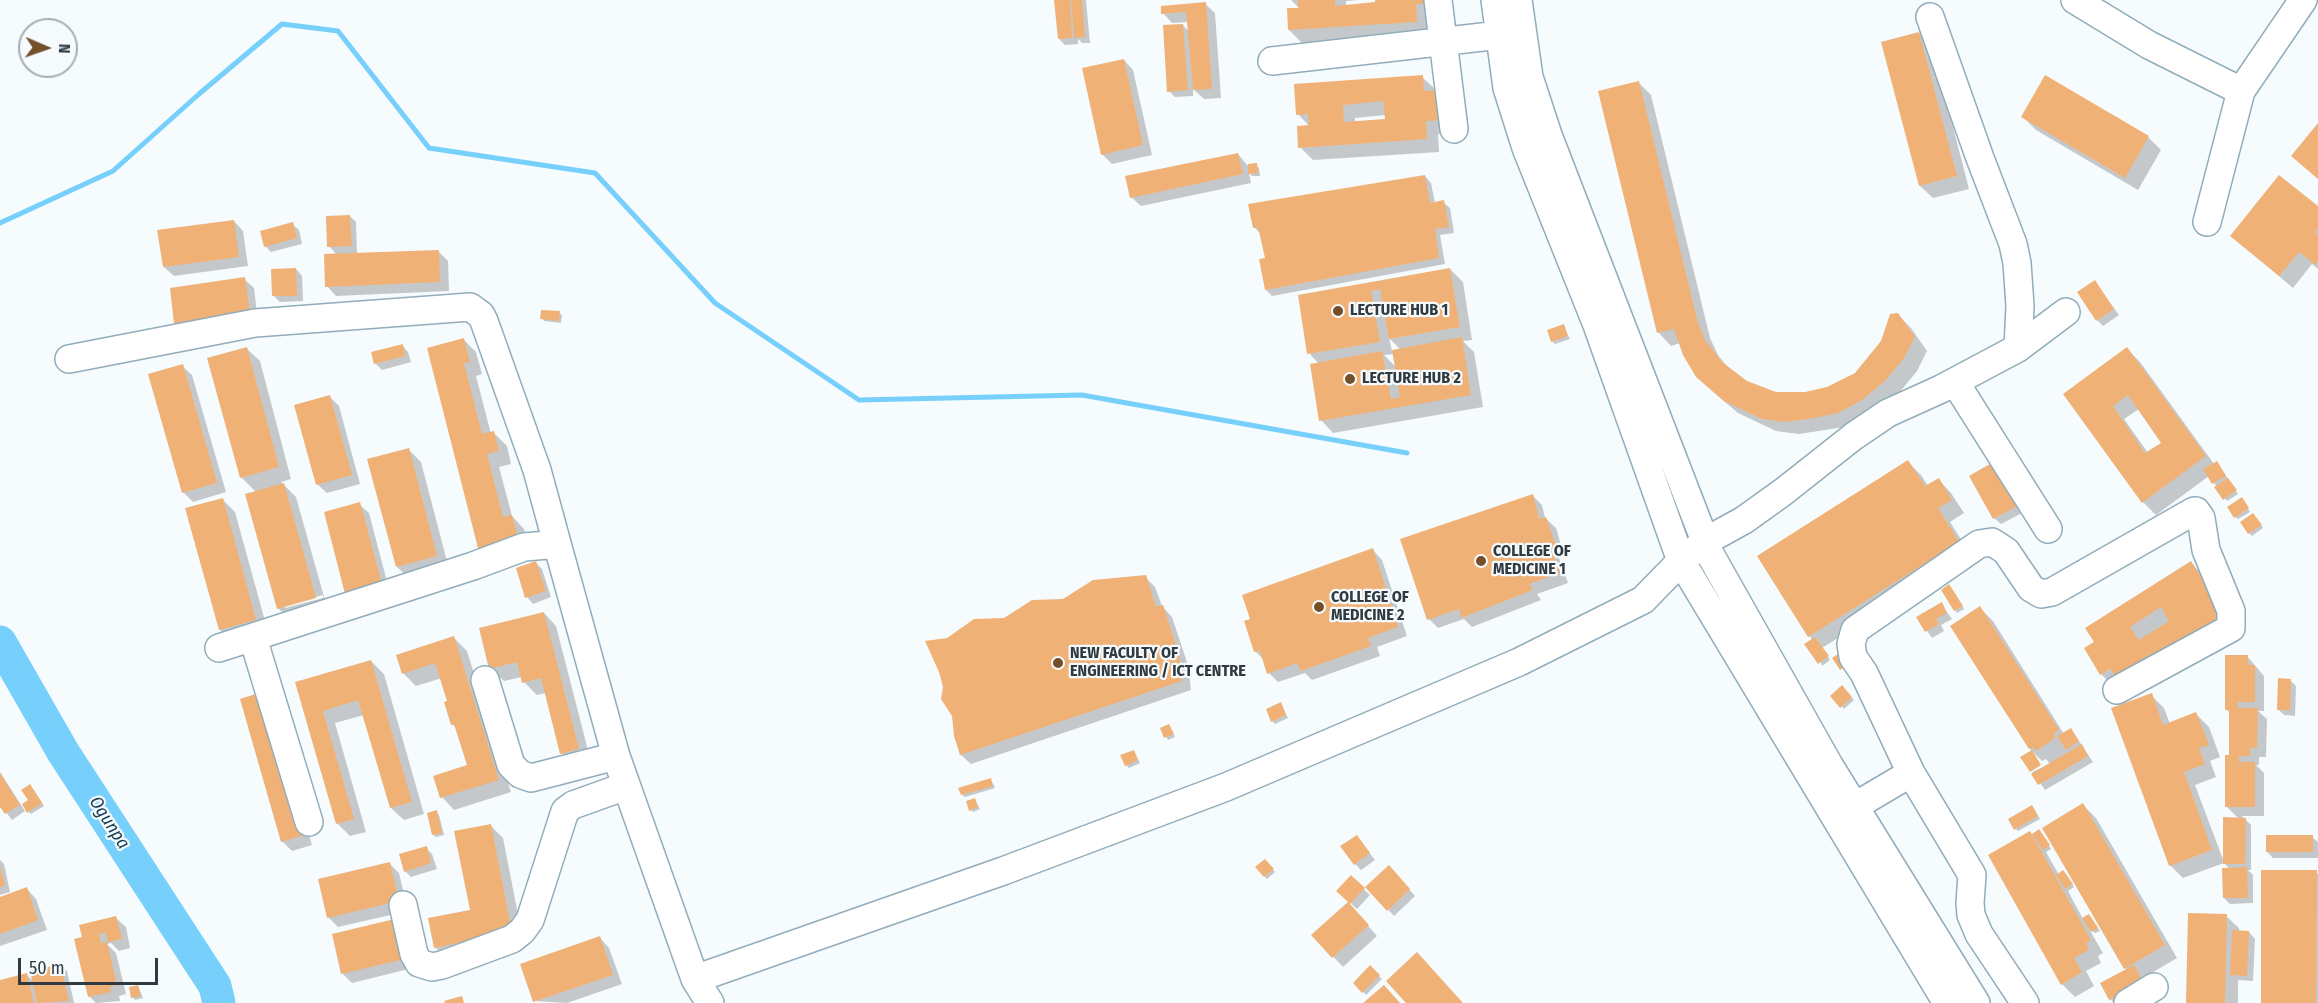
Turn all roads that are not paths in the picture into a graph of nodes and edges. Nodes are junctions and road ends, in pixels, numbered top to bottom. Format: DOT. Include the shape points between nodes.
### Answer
graph roads {
  1 [pos="1438,0"];
  2 [pos="1495,0"];
  3 [pos="1518,0"];
  4 [pos="2075,0"];
  5 [pos="2303,0"];
  6 [pos="1930,17"];
  7 [pos="1500,35"];
  8 [pos="1442,42"];
  9 [pos="1272,61"];
  10 [pos="2241,91"];
  11 [pos="1454,129"];
  12 [pos="2207,222"];
  13 [pos="2066,312"];
  14 [pos="2018,348"];
  15 [pos="69,359"];
  16 [pos="1955,382"];
  17 [pos="2048,529"];
  18 [pos="1706,541"];
  19 [pos="558,548"];
  20 [pos="1681,561"];
  21 [pos="253,638"];
  22 [pos="219,648"];
  23 [pos="485,681"];
  24 [pos="2118,690"];
  25 [pos="616,756"];
  26 [pos="1911,773"];
  27 [pos="626,786"];
  28 [pos="1845,812"];
  29 [pos="309,822"];
  30 [pos="403,905"];
  31 [pos="695,979"];
  32 [pos="2154,987"];
  33 [pos="710,1003"];
  34 [pos="1947,1003"];
  35 [pos="1976,1003"];
  36 [pos="2025,1003"];
  37 [pos="2128,1003"];
  1 -- 8 [label="street"];
  2 -- 7 [label="street"];
  3 -- 18 [label="street" via="1529,76 1548,135"];
  4 -- 10 [label="street" via="2149,45"];
  5 -- 10 [label="street"];
  6 -- 14 [label="street" via="2013,244 2020,306"];
  7 -- 8 [label="street"];
  7 -- 20 [label="street" via="1507,87 1526,148 1597,325"];
  8 -- 9 [label="street"];
  8 -- 11 [label="street"];
  10 -- 12 [label="street"];
  13 -- 14 [label="street"];
  14 -- 16 [label="street"];
  15 -- 19 [label="street" via="255,323 470,307 482,315 537,470"];
  16 -- 17 [label="street"];
  16 -- 18 [label="street" via="1888,413 1763,506"];
  18 -- 20 [label="street"];
  18 -- 28 [label="street" via="1715,564 1829,765"];
  19 -- 21 [label="street" via="524,547"];
  19 -- 25 [label="street"];
  20 -- 28 [label="street"];
  20 -- 31 [label="street" via="1643,600 1519,662 1226,787 1003,871"];
  21 -- 22 [label="street"];
  21 -- 29 [label="street"];
  23 -- 25 [label="street" via="511,765 520,774 531,778"];
  24 -- 26 [label="street" via="2230,628 2231,611 2206,550 2201,518 2194,510 2052,592 2041,594 2031,588 2006,551 1992,542 1979,544 1855,630 1853,657"];
  25 -- 27 [label="street"];
  26 -- 28 [label="street"];
  26 -- 36 [label="street" via="1972,875 1971,915 1979,934"];
  27 -- 30 [label="street" via="565,811 530,920 512,939 442,965 419,963"];
  27 -- 31 [label="street"];
  28 -- 34 [label="street"];
  28 -- 35 [label="street"];
  31 -- 33 [label="street"];
  32 -- 37 [label="street"];
}
